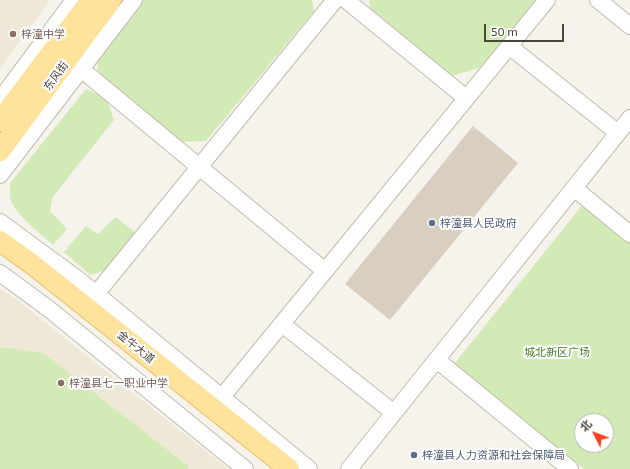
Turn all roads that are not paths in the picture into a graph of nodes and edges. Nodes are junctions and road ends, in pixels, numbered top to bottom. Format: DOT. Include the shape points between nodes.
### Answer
graph roads {
  1 [pos="74,0"];
  2 [pos="91,0"];
  3 [pos="111,0"];
  4 [pos="134,0"];
  5 [pos="335,0"];
  6 [pos="346,0"];
  7 [pos="547,0"];
  8 [pos="598,0"];
  9 [pos="630,26"];
  10 [pos="509,46"];
  11 [pos="81,69"];
  12 [pos="466,98"];
  13 [pos="0,100"];
  14 [pos="630,118"];
  15 [pos="0,121"];
  16 [pos="618,133"];
  17 [pos="0,151"];
  18 [pos="199,167"];
  19 [pos="0,175"];
  20 [pos="574,188"];
  21 [pos="0,222"];
  22 [pos="630,234"];
  23 [pos="0,241"];
  24 [pos="0,256"];
  25 [pos="325,271"];
  26 [pos="0,273"];
  27 [pos="96,294"];
  28 [pos="282,324"];
  29 [pos="437,360"];
  30 [pos="221,398"];
  31 [pos="394,413"];
  32 [pos="245,469"];
  33 [pos="268,469"];
  34 [pos="289,469"];
  35 [pos="309,469"];
  36 [pos="349,469"];
  37 [pos="570,469"];
  1 -- 13 [label="street"];
  2 -- 15 [label="main road, 东风街"];
  3 -- 17 [label="main road, 东风街"];
  4 -- 11 [label="street"];
  5 -- 18 [label="street"];
  6 -- 12 [label="street"];
  7 -- 10 [label="street"];
  8 -- 9 [label="street"];
  10 -- 12 [label="street"];
  10 -- 16 [label="street"];
  11 -- 18 [label="street"];
  11 -- 19 [label="street"];
  12 -- 25 [label="street"];
  14 -- 16 [label="street"];
  16 -- 20 [label="street"];
  18 -- 25 [label="street"];
  18 -- 27 [label="street"];
  20 -- 22 [label="street"];
  20 -- 29 [label="street"];
  21 -- 27 [label="street"];
  23 -- 34 [label="main road, 金牛大道"];
  24 -- 33 [label="main road, 金牛大道"];
  25 -- 28 [label="street"];
  26 -- 32 [label="street" via="49,308"];
  27 -- 30 [label="street"];
  28 -- 30 [label="street"];
  28 -- 31 [label="street"];
  29 -- 31 [label="street"];
  29 -- 37 [label="street"];
  30 -- 35 [label="street"];
  31 -- 36 [label="street"];
}
